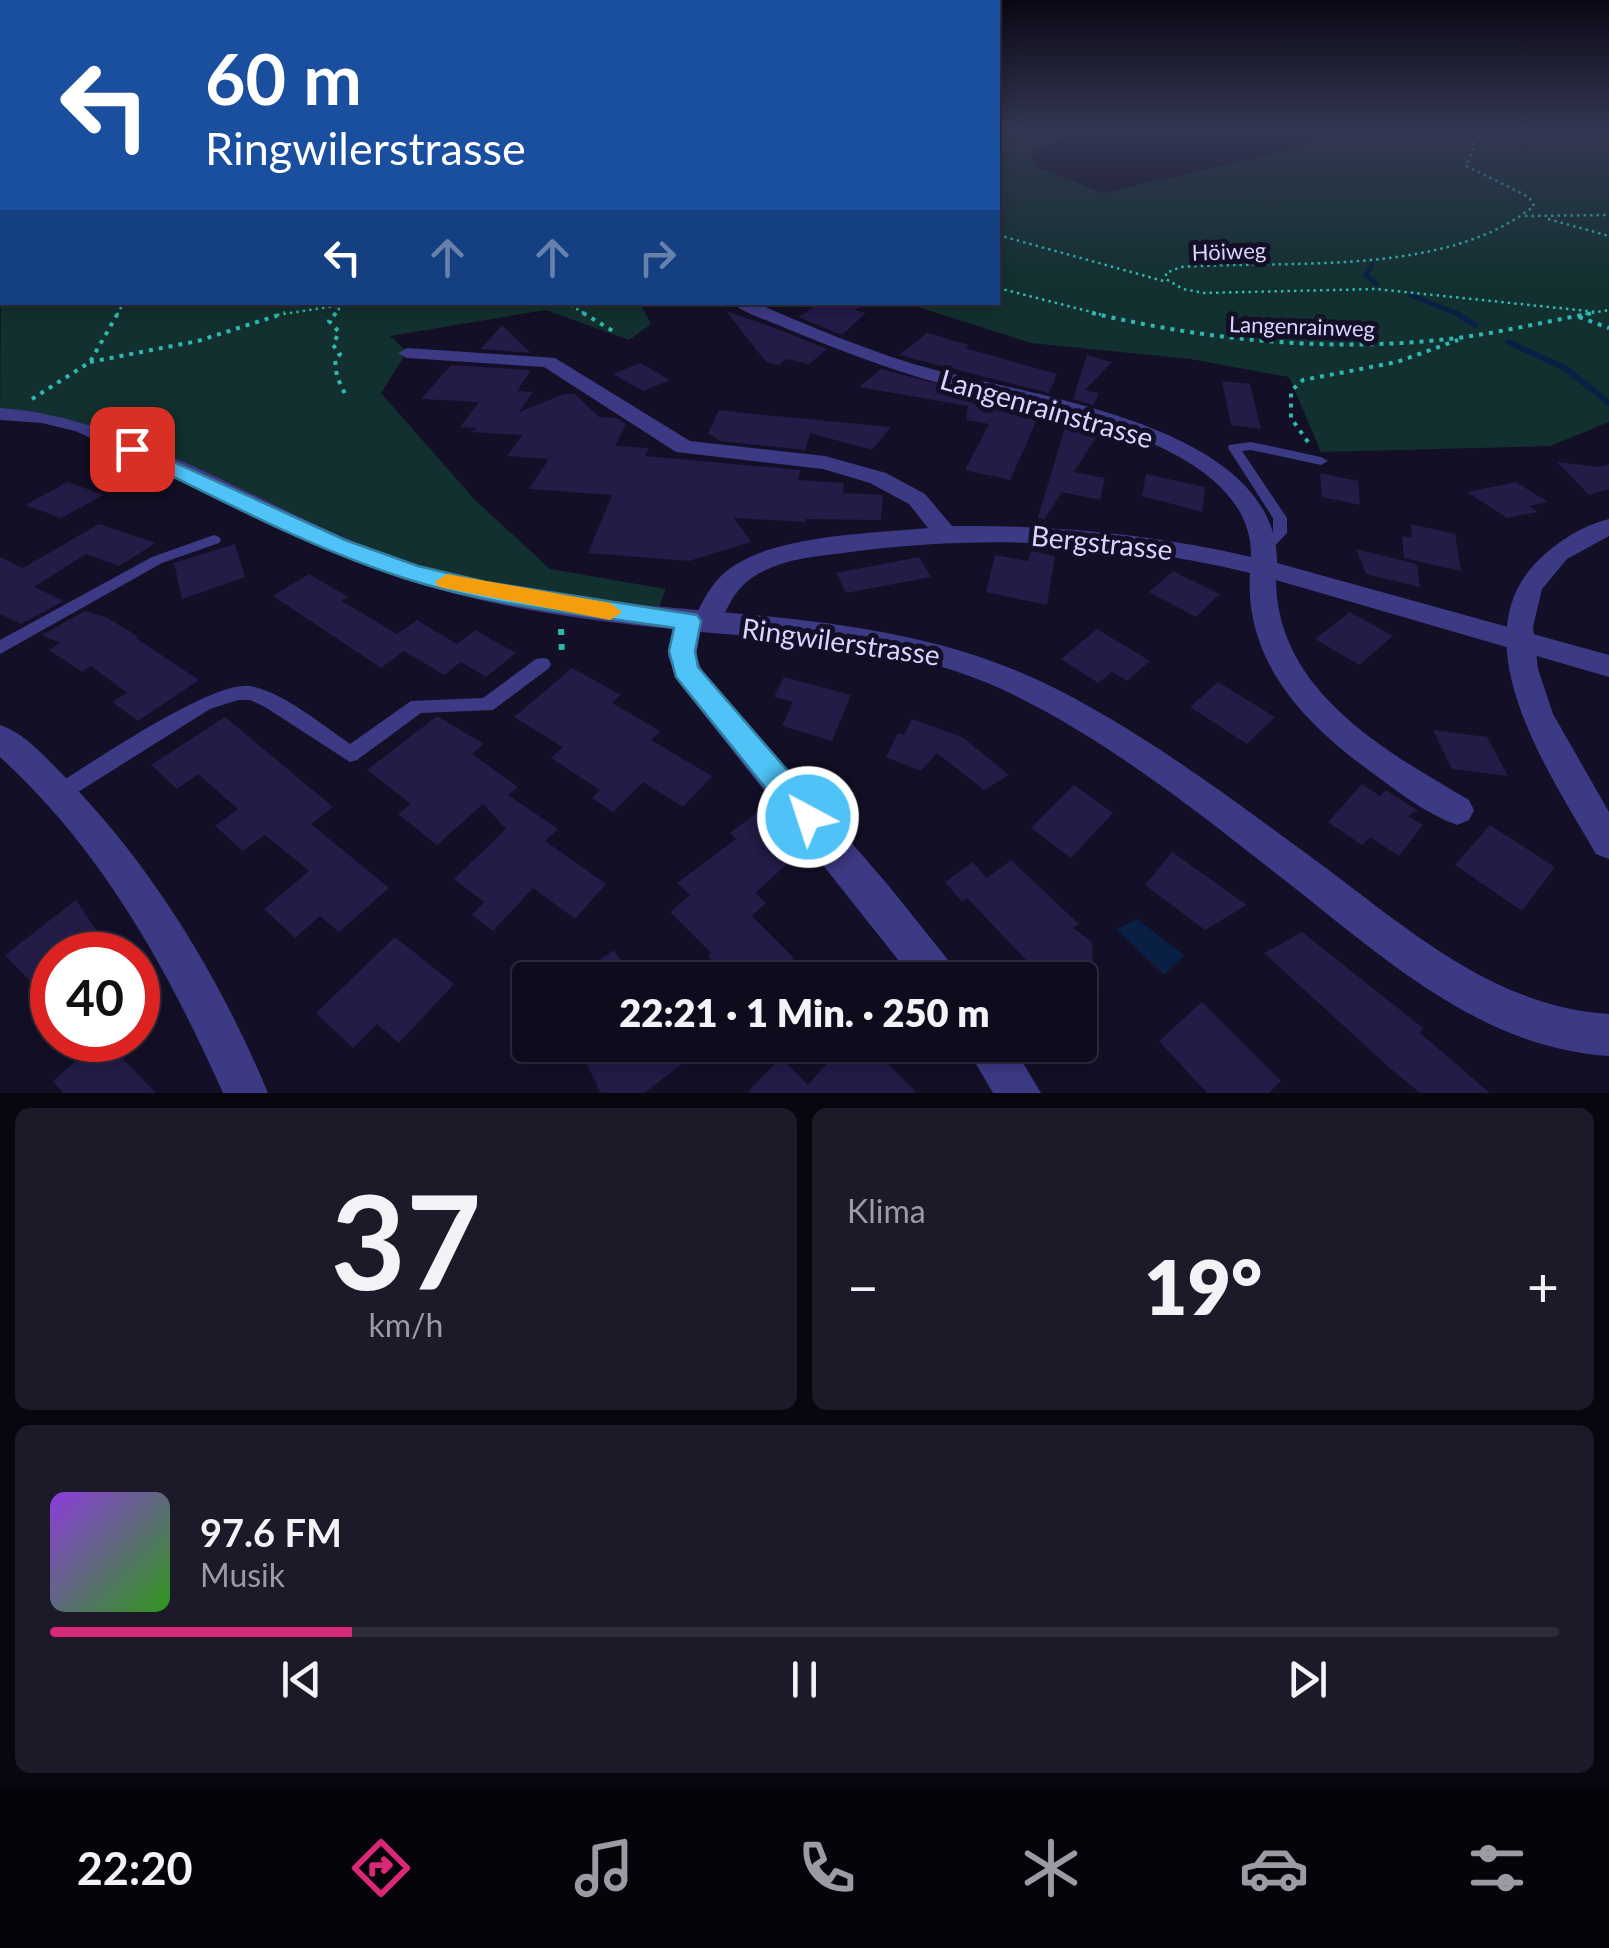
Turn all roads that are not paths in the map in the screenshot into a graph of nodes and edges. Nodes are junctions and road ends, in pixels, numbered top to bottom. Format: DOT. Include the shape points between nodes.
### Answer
graph roads {
  1 [pos="746,305"];
  2 [pos="407,353"];
  3 [pos="2,414"];
  4 [pos="1321,461"];
  5 [pos="1609,526"];
  6 [pos="946,534"];
  7 [pos="214,540"];
  8 [pos="1266,558"];
  9 [pos="697,622"];
  10 [pos="1518,639"];
  11 [pos="0,648"];
  12 [pos="547,664"];
  13 [pos="1609,666"];
  14 [pos="0,738"];
  15 [pos="60,793"];
  16 [pos="1457,810"];
  17 [pos="1609,843"];
  18 [pos="924,962"];
  19 [pos="1609,1035"];
  20 [pos="998,1062"];
  21 [pos="246,1093"];
  22 [pos="1019,1093"];
  1 -- 8 [label="street, Langenrainstrasse" via="907,368 1167,442 1238,491 1256,513"];
  2 -- 6 [label="street" via="548,362 684,447 810,460 878,478 917,499"];
  3 -- 9 [label="street, Ringwilerstrasse" via="82,428 336,545 412,572"];
  4 -- 8 [label="lane" via="1234,448 1280,518"];
  5 -- 10 [label="street" via="1570,544 1540,569 1521,601"];
  6 -- 8 [label="street, Bergstrasse" via="1118,540"];
  6 -- 9 [label="street, Bergstrasse" via="864,542 764,563 729,583"];
  7 -- 11 [label="lane" via="157,560"];
  8 -- 10 [label="street, Bergstrasse"];
  8 -- 16 [label="street, Langenrainstrasse" via="1268,632 1294,680 1346,735"];
  9 -- 18 [label="street" via="682,656 689,675"];
  9 -- 19 [label="street, Ringwilerstrasse" via="904,645 1002,676 1163,772 1481,1000 1549,1029"];
  10 -- 13 [label="street, Bergstrasse"];
  10 -- 17 [label="street" via="1542,726"];
  12 -- 15 [label="lane" via="487,705 416,706 350,754 262,697 228,695"];
  14 -- 15 [label="street"];
  15 -- 21 [label="street" via="157,917"];
  20 -- 22 [label="street"];
}
